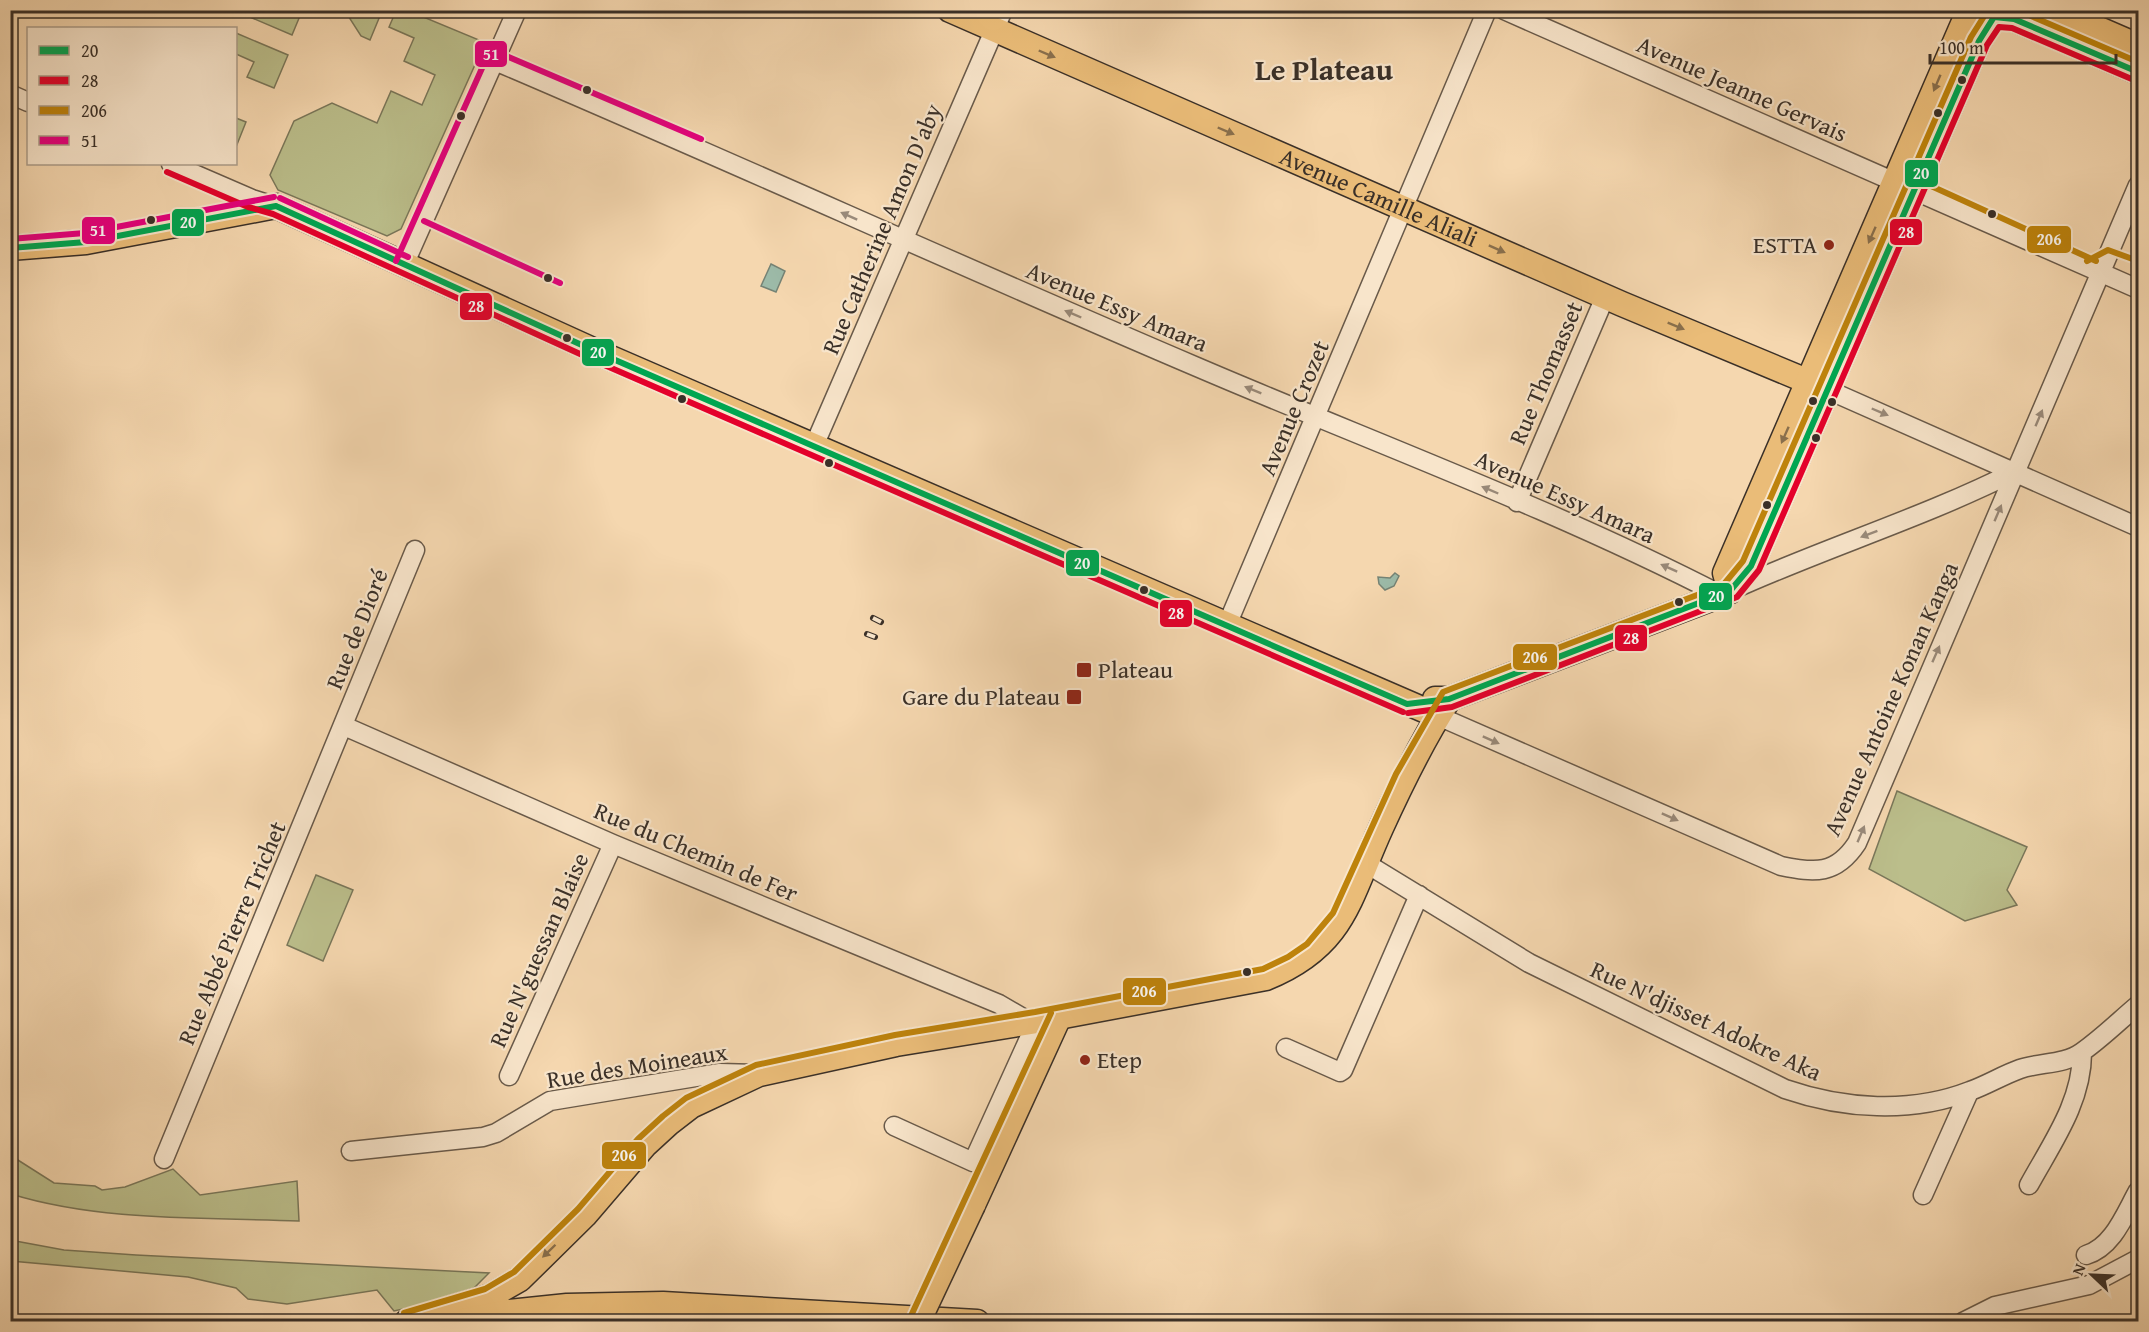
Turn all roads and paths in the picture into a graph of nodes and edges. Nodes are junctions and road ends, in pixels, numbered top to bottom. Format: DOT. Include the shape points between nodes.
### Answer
graph roads {
  1 [pos="517,10"];
  2 [pos="950,10"];
  3 [pos="1487,10"];
  4 [pos="1504,10"];
  5 [pos="1969,10"];
  6 [pos="2055,10"];
  7 [pos="1994,14"];
  8 [pos="998,20"];
  9 [pos="2139,46"];
  10 [pos="495,61"];
  11 [pos="2139,72"];
  12 [pos="10,94"];
  13 [pos="27,102"];
  14 [pos="173,165"];
  15 [pos="1906,185"];
  16 [pos="2139,185"];
  17 [pos="276,206"];
  18 [pos="1405,209"];
  19 [pos="903,240"];
  20 [pos="10,248"];
  21 [pos="404,265"];
  22 [pos="2097,271"];
  23 [pos="2139,289"];
  24 [pos="1605,297"];
  25 [pos="1817,385"];
  26 [pos="1316,416"];
  27 [pos="814,446"];
  28 [pos="2016,471"];
  29 [pos="1517,502"];
  30 [pos="2139,527"];
  31 [pos="415,550"];
  32 [pos="1725,593"];
  33 [pos="1227,625"];
  34 [pos="1444,707"];
  35 [pos="344,726"];
  36 [pos="614,844"];
  37 [pos="1367,864"];
  38 [pos="1419,895"];
  39 [pos="2139,1005"];
  40 [pos="1042,1020"];
  41 [pos="1286,1048"];
  42 [pos="2082,1053"];
  43 [pos="759,1074"];
  44 [pos="509,1076"];
  45 [pos="1970,1092"];
  46 [pos="894,1126"];
  47 [pos="351,1151"];
  48 [pos="164,1159"];
  49 [pos="2029,1185"];
  50 [pos="2139,1191"];
  51 [pos="1923,1195"];
  52 [pos="2086,1255"];
  53 [pos="2139,1259"];
  54 [pos="407,1322"];
  55 [pos="458,1322"];
  56 [pos="918,1322"];
  57 [pos="977,1322"];
  58 [pos="1964,1322"];
  1 -- 10 [label="street"];
  2 -- 8 [label="main road, Avenue Camille Aliali"];
  3 -- 18 [label="street, Avenue Crozet"];
  4 -- 15 [label="street, Avenue Jeanne Gervais"];
  5 -- 15 [label="main road, one-way"];
  6 -- 9 [label="main road"];
  7 -- 11 [label="main road"];
  7 -- 15 [label="main road"];
  8 -- 18 [label="main road, Avenue Camille Aliali, one-way"];
  8 -- 19 [label="street, Rue Catherine Amon D'aby"];
  19 -- 10 [label="street, Avenue Essy Amara, one-way"];
  10 -- 21 [label="street"];
  12 -- 13 [label="street"];
  14 -- 17 [label="street"];
  15 -- 22 [label="street, Avenue Jeanne Gervais"];
  15 -- 25 [label="main road"];
  16 -- 22 [label="street, Avenue Antoine Konan Kanga"];
  17 -- 20 [label="main road" via="86,242"];
  17 -- 21 [label="main road"];
  18 -- 24 [label="main road, Avenue Camille Aliali, one-way"];
  18 -- 26 [label="street, Avenue Crozet"];
  26 -- 19 [label="street, Avenue Essy Amara, one-way"];
  19 -- 27 [label="street, Rue Catherine Amon D'aby"];
  21 -- 27 [label="main road"];
  22 -- 23 [label="street, Avenue Jeanne Gervais"];
  28 -- 22 [label="street, Avenue Antoine Konan Kanga, one-way"];
  24 -- 25 [label="main road, Avenue Camille Aliali, one-way"];
  24 -- 29 [label="street, Rue Thomasset"];
  25 -- 28 [label="street, one-way"];
  25 -- 32 [label="main road" via="1761,545 1751,566"];
  29 -- 26 [label="street, Avenue Essy Amara, one-way"];
  26 -- 33 [label="street, Avenue Crozet"];
  27 -- 33 [label="main road"];
  28 -- 30 [label="street"];
  28 -- 32 [label="street, one-way" via="1959,500 1788,564"];
  34 -- 28 [label="street, Avenue Antoine Konan Kanga, one-way" via="1781,866 1819,871 1833,867 1857,843"];
  32 -- 29 [label="street, Avenue Essy Amara, one-way"];
  31 -- 35 [label="street, Rue de Dioré"];
  32 -- 34 [label="main road"];
  33 -- 34 [label="main road" via="1407,704"];
  34 -- 37 [label="main road" via="1387,813"];
  35 -- 36 [label="street, Rue du Chemin de Fer"];
  35 -- 48 [label="street, Rue Abbé Pierre Trichet"];
  36 -- 40 [label="street, Rue du Chemin de Fer"];
  36 -- 44 [label="street, Rue N'guessan Blaise"];
  37 -- 38 [label="street, Rue N'djisset Adokre Aka"];
  37 -- 40 [label="main road" via="1353,900 1336,927 1294,967 1266,978"];
  38 -- 41 [label="street" via="1343,1070"];
  38 -- 45 [label="street, Rue N'djisset Adokre Aka" via="1529,963 1785,1089 1821,1101 1854,1106 1938,1101"];
  39 -- 42 [label="street, Rue N'djisset Adokre Aka"];
  40 -- 43 [label="main road" via="896,1044"];
  40 -- 46 [label="street" via="973,1161"];
  40 -- 56 [label="main road, bridge" via="973,1204"];
  42 -- 45 [label="street, Rue N'djisset Adokre Aka" via="2022,1068"];
  42 -- 49 [label="street" via="2076,1097"];
  43 -- 47 [label="street, Rue des Moineaux" via="720,1073 550,1101 483,1137"];
  43 -- 54 [label="main road, one-way" via="691,1106 669,1123 520,1279 479,1301"];
  45 -- 51 [label="street"];
  50 -- 52 [label="street" via="2107,1243"];
  53 -- 58 [label="street" via="2089,1285 1995,1306"];
  55 -- 57 [label="main road" via="567,1306 663,1304"];
}
